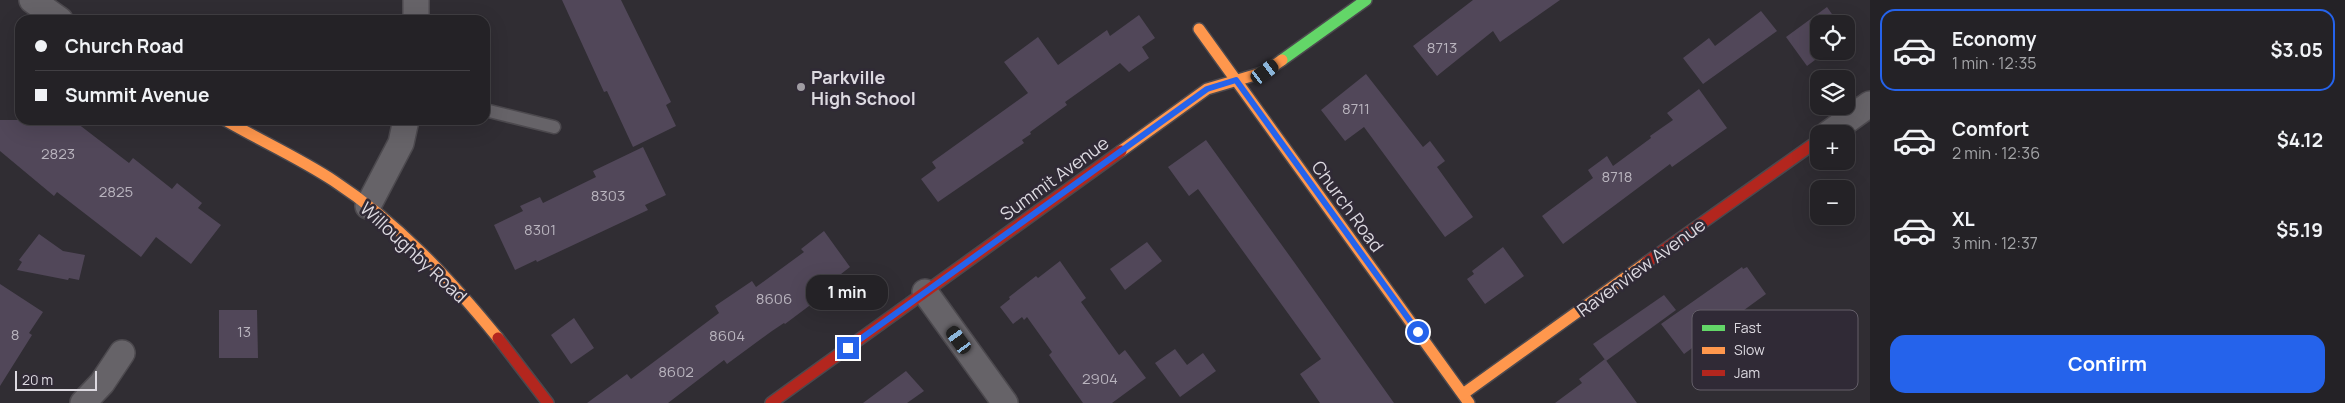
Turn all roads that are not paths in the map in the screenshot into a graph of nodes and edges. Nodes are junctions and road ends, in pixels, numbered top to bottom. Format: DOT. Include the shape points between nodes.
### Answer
graph roads {
  1 [pos="32,0"];
  2 [pos="416,0"];
  3 [pos="1366,0"];
  4 [pos="53,15"];
  5 [pos="416,15"];
  6 [pos="1199,29"];
  7 [pos="1236,80"];
  8 [pos="1870,104"];
  9 [pos="490,111"];
  10 [pos="234,125"];
  11 [pos="405,125"];
  12 [pos="1841,125"];
  13 [pos="554,127"];
  14 [pos="1810,147"];
  15 [pos="368,206"];
  16 [pos="925,292"];
  17 [pos="122,353"];
  18 [pos="1466,399"];
  19 [pos="83,403"];
  20 [pos="548,403"];
  21 [pos="771,403"];
  22 [pos="1005,403"];
  1 -- 4 [label="street"];
  2 -- 5 [label="street"];
  3 -- 7 [label="street, Summit Avenue" via="1265,72"];
  6 -- 7 [label="street, Church Road"];
  7 -- 16 [label="street, Summit Avenue" via="1207,89"];
  7 -- 18 [label="street, Church Road"];
  8 -- 12 [label="street"];
  9 -- 13 [label="lane"];
  10 -- 15 [label="street, Willoughby Road" via="334,181"];
  11 -- 15 [label="street" via="401,143"];
  14 -- 18 [label="street, Ravenview Avenue"];
  15 -- 20 [label="street, Willoughby Road" via="431,263 472,306"];
  16 -- 21 [label="street, Summit Avenue"];
  16 -- 22 [label="street"];
  17 -- 19 [label="street" via="102,383"];
}
